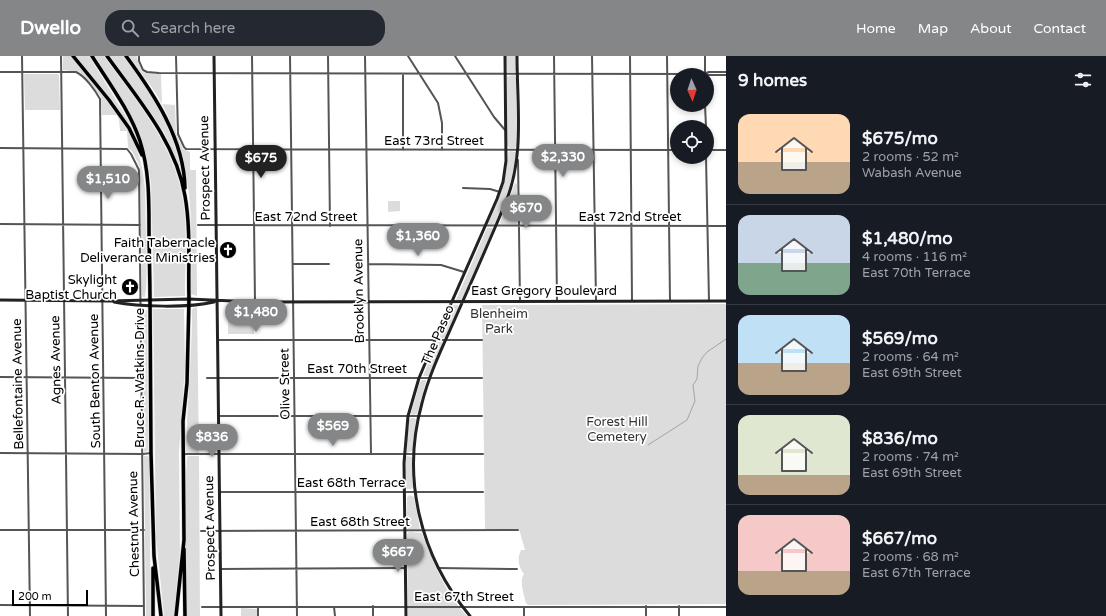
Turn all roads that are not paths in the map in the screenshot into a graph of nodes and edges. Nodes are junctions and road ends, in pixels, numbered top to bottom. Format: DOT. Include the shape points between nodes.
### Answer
graph roads {
  1 [pos="22,56"];
  2 [pos="61,56"];
  3 [pos="73,56"];
  4 [pos="92,56"];
  5 [pos="107,56"];
  6 [pos="126,56"];
  7 [pos="139,56"];
  8 [pos="176,56"];
  9 [pos="214,56"];
  10 [pos="252,56"];
  11 [pos="290,56"];
  12 [pos="328,56"];
  13 [pos="365,56"];
  14 [pos="408,56"];
  15 [pos="455,56"];
  16 [pos="504,56"];
  17 [pos="517,56"];
  18 [pos="554,56"];
  19 [pos="592,56"];
  20 [pos="630,56"];
  21 [pos="668,56"];
  22 [pos="705,56"];
  23 [pos="705,68"];
  24 [pos="0,72"];
  25 [pos="22,72"];
  26 [pos="61,72"];
  27 [pos="714,72"];
  28 [pos="726,72"];
  29 [pos="176,73"];
  30 [pos="214,73"];
  31 [pos="253,73"];
  32 [pos="290,74"];
  33 [pos="328,74"];
  34 [pos="365,74"];
  35 [pos="403,74"];
  36 [pos="419,74"];
  37 [pos="466,74"];
  38 [pos="505,74"];
  39 [pos="517,74"];
  40 [pos="554,74"];
  41 [pos="592,74"];
  42 [pos="630,74"];
  43 [pos="668,74"];
  44 [pos="714,75"];
  45 [pos="726,75"];
  46 [pos="506,130"];
  47 [pos="0,148"];
  48 [pos="24,148"];
  49 [pos="62,149"];
  50 [pos="100,149"];
  51 [pos="215,149"];
  52 [pos="253,149"];
  53 [pos="291,149"];
  54 [pos="328,150"];
  55 [pos="367,150"];
  56 [pos="404,150"];
  57 [pos="442,150"];
  58 [pos="506,150"];
  59 [pos="518,150"];
  60 [pos="555,150"];
  61 [pos="592,150"];
  62 [pos="631,150"];
  63 [pos="668,150"];
  64 [pos="714,150"];
  65 [pos="726,150"];
  66 [pos="518,157"];
  67 [pos="145,163"];
  68 [pos="706,164"];
  69 [pos="463,188"];
  70 [pos="500,192"];
  71 [pos="185,196"];
  72 [pos="0,224"];
  73 [pos="25,224"];
  74 [pos="63,225"];
  75 [pos="101,225"];
  76 [pos="140,225"];
  77 [pos="198,225"];
  78 [pos="216,226"];
  79 [pos="255,226"];
  80 [pos="292,226"];
  81 [pos="330,226"];
  82 [pos="367,226"];
  83 [pos="485,226"];
  84 [pos="496,226"];
  85 [pos="519,226"];
  86 [pos="556,226"];
  87 [pos="594,226"];
  88 [pos="632,226"];
  89 [pos="669,226"];
  90 [pos="708,226"];
  91 [pos="726,226"];
  92 [pos="292,264"];
  93 [pos="329,264"];
  94 [pos="368,264"];
  95 [pos="464,272"];
  96 [pos="188,299"];
  97 [pos="0,300"];
  98 [pos="26,300"];
  99 [pos="141,300"];
  100 [pos="150,300"];
  101 [pos="64,301"];
  102 [pos="103,301"];
  103 [pos="110,301"];
  104 [pos="217,301"];
  105 [pos="520,301"];
  106 [pos="557,301"];
  107 [pos="596,301"];
  108 [pos="632,301"];
  109 [pos="670,301"];
  110 [pos="709,301"];
  111 [pos="726,301"];
  112 [pos="255,302"];
  113 [pos="293,302"];
  114 [pos="369,302"];
  115 [pos="452,302"];
  116 [pos="463,302"];
  117 [pos="141,305"];
  118 [pos="150,305"];
  119 [pos="188,305"];
  120 [pos="218,340"];
  121 [pos="294,340"];
  122 [pos="369,340"];
  123 [pos="435,340"];
  124 [pos="446,340"];
  125 [pos="482,340"];
  126 [pos="0,377"];
  127 [pos="27,378"];
  128 [pos="65,378"];
  129 [pos="104,378"];
  130 [pos="142,378"];
  131 [pos="207,378"];
  132 [pos="218,378"];
  133 [pos="294,378"];
  134 [pos="370,378"];
  135 [pos="420,378"];
  136 [pos="430,378"];
  137 [pos="482,378"];
  138 [pos="219,416"];
  139 [pos="295,416"];
  140 [pos="408,416"];
  141 [pos="418,416"];
  142 [pos="482,416"];
  143 [pos="370,417"];
  144 [pos="0,453"];
  145 [pos="28,453"];
  146 [pos="151,453"];
  147 [pos="66,454"];
  148 [pos="104,454"];
  149 [pos="143,454"];
  150 [pos="183,454"];
  151 [pos="219,454"];
  152 [pos="295,454"];
  153 [pos="371,454"];
  154 [pos="404,454"];
  155 [pos="414,454"];
  156 [pos="483,454"];
  157 [pos="220,492"];
  158 [pos="404,492"];
  159 [pos="415,492"];
  160 [pos="483,492"];
  161 [pos="295,493"];
  162 [pos="0,530"];
  163 [pos="29,530"];
  164 [pos="67,530"];
  165 [pos="105,530"];
  166 [pos="144,530"];
  167 [pos="404,530"];
  168 [pos="518,530"];
  169 [pos="201,531"];
  170 [pos="220,531"];
  171 [pos="296,531"];
  172 [pos="423,531"];
  173 [pos="184,540"];
  174 [pos="154,556"];
  175 [pos="296,568"];
  176 [pos="405,568"];
  177 [pos="438,568"];
  178 [pos="220,569"];
  179 [pos="517,569"];
  180 [pos="0,606"];
  181 [pos="30,606"];
  182 [pos="68,606"];
  183 [pos="106,606"];
  184 [pos="144,606"];
  185 [pos="334,606"];
  186 [pos="373,606"];
  187 [pos="406,606"];
  188 [pos="462,606"];
  189 [pos="646,606"];
  190 [pos="679,606"];
  191 [pos="202,607"];
  192 [pos="221,607"];
  193 [pos="258,607"];
  194 [pos="296,607"];
  195 [pos="524,607"];
  196 [pos="726,607"];
  197 [pos="30,616"];
  198 [pos="68,616"];
  199 [pos="106,616"];
  200 [pos="144,616"];
  201 [pos="153,616"];
  202 [pos="162,616"];
  203 [pos="176,616"];
  204 [pos="185,616"];
  205 [pos="221,616"];
  206 [pos="258,616"];
  207 [pos="296,616"];
  208 [pos="335,616"];
  209 [pos="373,616"];
  210 [pos="406,616"];
  211 [pos="470,616"];
  212 [pos="524,616"];
  213 [pos="646,616"];
  214 [pos="679,616"];
  1 -- 25 [label="street, Bellefontaine Avenue"];
  2 -- 26 [label="street, Agnes Avenue"];
  3 -- 67 [label="highway" via="129,128"];
  4 -- 67 [label="highway, Bruce R. Watkins Drive" via="130,118"];
  5 -- 71 [label="highway" via="162,134 175,160"];
  6 -- 71 [label="highway" via="148,86 169,126 182,164"];
  7 -- 29 [label="street" via="143,70 147,72"];
  8 -- 29 [label="street"];
  9 -- 30 [label="main road, Prospect Avenue"];
  10 -- 31 [label="street"];
  11 -- 32 [label="street, Olive Street"];
  12 -- 33 [label="street"];
  13 -- 34 [label="street, Brooklyn Avenue"];
  14 -- 36 [label="street"];
  15 -- 37 [label="street"];
  16 -- 38 [label="main road, The Paseo"];
  17 -- 39 [label="main road, The Paseo"];
  18 -- 40 [label="street"];
  19 -- 41 [label="street"];
  20 -- 42 [label="street"];
  21 -- 43 [label="street"];
  22 -- 23 [label="street"];
  24 -- 25 [label="street"];
  25 -- 26 [label="street"];
  25 -- 48 [label="street, Bellefontaine Avenue"];
  26 -- 49 [label="street, Agnes Avenue"];
  26 -- 50 [label="street, South Benton Avenue" via="79,74 100,99"];
  27 -- 28 [label="street"];
  29 -- 30 [label="street"];
  29 -- 51 [label="street, East 73rd Street" via="178,134 184,147"];
  30 -- 31 [label="street"];
  30 -- 51 [label="main road, Prospect Avenue"];
  31 -- 32 [label="street"];
  31 -- 52 [label="street"];
  32 -- 33 [label="street"];
  32 -- 53 [label="street, Olive Street"];
  33 -- 34 [label="street"];
  33 -- 54 [label="street"];
  34 -- 35 [label="street"];
  34 -- 55 [label="street, Brooklyn Avenue"];
  35 -- 36 [label="street"];
  35 -- 56 [label="street"];
  36 -- 37 [label="street"];
  36 -- 57 [label="street" via="438,103 442,123"];
  37 -- 38 [label="street"];
  37 -- 46 [label="street" via="494,117"];
  38 -- 39 [label="street"];
  38 -- 46 [label="main road, The Paseo"];
  39 -- 40 [label="street"];
  39 -- 59 [label="main road, The Paseo"];
  40 -- 41 [label="street"];
  40 -- 60 [label="street"];
  41 -- 42 [label="street"];
  41 -- 61 [label="street"];
  42 -- 43 [label="street"];
  42 -- 62 [label="street"];
  43 -- 63 [label="street"];
  44 -- 45 [label="street"];
  46 -- 58 [label="main road, The Paseo"];
  47 -- 48 [label="street"];
  48 -- 49 [label="street"];
  48 -- 73 [label="street, Bellefontaine Avenue"];
  49 -- 50 [label="street"];
  49 -- 74 [label="street, Agnes Avenue"];
  50 -- 75 [label="street, South Benton Avenue"];
  50 -- 76 [label="street, Chestnut Avenue" via="127,149 132,154 139,170"];
  51 -- 52 [label="street, East 73rd Street"];
  51 -- 78 [label="main road, Prospect Avenue"];
  52 -- 53 [label="street, East 73rd Street"];
  52 -- 79 [label="street"];
  53 -- 54 [label="street, East 73rd Street"];
  53 -- 80 [label="street, Olive Street"];
  54 -- 55 [label="street, East 73rd Street"];
  54 -- 81 [label="street"];
  55 -- 56 [label="street, East 73rd Street"];
  55 -- 82 [label="street, Brooklyn Avenue"];
  56 -- 57 [label="street, East 73rd Street"];
  57 -- 58 [label="street, East 73rd Street"];
  58 -- 59 [label="street, East 73rd Street"];
  58 -- 70 [label="main road, The Paseo"];
  59 -- 60 [label="street, East 73rd Street"];
  59 -- 66 [label="main road, The Paseo"];
  60 -- 61 [label="street, East 73rd Street"];
  60 -- 86 [label="street"];
  61 -- 62 [label="street, East 73rd Street"];
  61 -- 87 [label="street"];
  62 -- 63 [label="street, East 73rd Street"];
  62 -- 88 [label="street"];
  63 -- 89 [label="street"];
  64 -- 65 [label="street"];
  66 -- 84 [label="main road, The Paseo" via="511,190"];
  66 -- 85 [label="street"];
  67 -- 100 [label="highway, Bruce R. Watkins Drive" via="149,205"];
  68 -- 90 [label="street"];
  69 -- 70 [label="street"];
  70 -- 83 [label="main road, The Paseo"];
  71 -- 96 [label="highway" via="188,222"];
  72 -- 73 [label="street"];
  73 -- 74 [label="street"];
  73 -- 98 [label="street, Bellefontaine Avenue"];
  74 -- 75 [label="street"];
  74 -- 101 [label="street, Agnes Avenue"];
  75 -- 76 [label="street"];
  75 -- 102 [label="street, South Benton Avenue"];
  76 -- 99 [label="street, Chestnut Avenue"];
  77 -- 78 [label="street, East 72nd Street"];
  78 -- 79 [label="street, East 72nd Street"];
  78 -- 104 [label="main road, Prospect Avenue"];
  79 -- 80 [label="street, East 72nd Street"];
  79 -- 112 [label="street"];
  80 -- 81 [label="street, East 72nd Street"];
  80 -- 92 [label="street, Olive Street"];
  81 -- 82 [label="street, East 72nd Street"];
  82 -- 83 [label="street, East 72nd Street"];
  82 -- 94 [label="street, Brooklyn Avenue"];
  83 -- 84 [label="street, East 72nd Street"];
  83 -- 95 [label="main road, The Paseo"];
  84 -- 85 [label="street, East 72nd Street"];
  84 -- 116 [label="main road, The Paseo"];
  85 -- 86 [label="street, East 72nd Street"];
  85 -- 105 [label="street"];
  86 -- 87 [label="street, East 72nd Street"];
  86 -- 106 [label="street"];
  87 -- 88 [label="street, East 72nd Street"];
  87 -- 107 [label="street"];
  88 -- 89 [label="street, East 72nd Street"];
  88 -- 108 [label="street"];
  89 -- 90 [label="street, East 72nd Street"];
  89 -- 109 [label="street"];
  90 -- 91 [label="street, East 72nd Street"];
  90 -- 110 [label="street"];
  92 -- 93 [label="street"];
  92 -- 113 [label="street, Olive Street"];
  94 -- 95 [label="street" via="441,265"];
  94 -- 114 [label="street, Brooklyn Avenue"];
  95 -- 115 [label="main road, The Paseo"];
  96 -- 100 [label="main road, East Gregory Boulevard"];
  96 -- 104 [label="main road, East Gregory Boulevard"];
  96 -- 119 [label="highway"];
  97 -- 98 [label="main road, East Gregory Boulevard"];
  98 -- 101 [label="main road, East Gregory Boulevard"];
  98 -- 127 [label="street, Bellefontaine Avenue"];
  99 -- 100 [label="main road, East Gregory Boulevard"];
  99 -- 103 [label="main road, East Gregory Boulevard"];
  99 -- 117 [label="street, Chestnut Avenue"];
  100 -- 118 [label="highway, Bruce R. Watkins Drive"];
  101 -- 102 [label="main road, East Gregory Boulevard"];
  101 -- 128 [label="street, Agnes Avenue"];
  102 -- 103 [label="main road, East Gregory Boulevard"];
  102 -- 129 [label="street, South Benton Avenue"];
  103 -- 117 [label="main road, East Gregory Boulevard"];
  104 -- 112 [label="main road, East Gregory Boulevard"];
  104 -- 119 [label="main road, East Gregory Boulevard"];
  104 -- 120 [label="main road, Prospect Avenue"];
  105 -- 106 [label="main road, East Gregory Boulevard"];
  105 -- 116 [label="main road, East Gregory Boulevard"];
  106 -- 107 [label="main road, East Gregory Boulevard"];
  107 -- 108 [label="main road, East Gregory Boulevard"];
  108 -- 109 [label="main road, East Gregory Boulevard"];
  109 -- 110 [label="main road, East Gregory Boulevard"];
  110 -- 111 [label="main road, East Gregory Boulevard"];
  112 -- 113 [label="main road, East Gregory Boulevard"];
  113 -- 114 [label="main road, East Gregory Boulevard"];
  113 -- 121 [label="street, Olive Street"];
  114 -- 115 [label="main road, East Gregory Boulevard"];
  114 -- 122 [label="street, Brooklyn Avenue"];
  115 -- 116 [label="main road, East Gregory Boulevard"];
  115 -- 123 [label="main road, The Paseo"];
  116 -- 124 [label="main road, The Paseo"];
  117 -- 118 [label="main road, East Gregory Boulevard"];
  117 -- 130 [label="street, Chestnut Avenue"];
  118 -- 119 [label="main road, East Gregory Boulevard"];
  118 -- 146 [label="highway, Bruce R. Watkins Drive"];
  119 -- 150 [label="highway"];
  120 -- 121 [label="street"];
  120 -- 132 [label="main road, Prospect Avenue"];
  121 -- 122 [label="street"];
  121 -- 133 [label="street, Olive Street"];
  122 -- 123 [label="street"];
  122 -- 134 [label="street, Brooklyn Avenue"];
  123 -- 124 [label="street"];
  123 -- 135 [label="main road, The Paseo"];
  124 -- 125 [label="street"];
  124 -- 136 [label="main road, The Paseo"];
  126 -- 127 [label="street"];
  127 -- 128 [label="street"];
  127 -- 145 [label="street, Bellefontaine Avenue"];
  128 -- 129 [label="street"];
  128 -- 147 [label="street, Agnes Avenue"];
  129 -- 130 [label="street"];
  129 -- 148 [label="street, South Benton Avenue"];
  130 -- 149 [label="street, Chestnut Avenue"];
  131 -- 132 [label="street, East 70th Street"];
  132 -- 133 [label="street, East 70th Street"];
  132 -- 138 [label="main road, Prospect Avenue"];
  133 -- 134 [label="street, East 70th Street"];
  133 -- 139 [label="street, Olive Street"];
  134 -- 135 [label="street, East 70th Street"];
  134 -- 143 [label="street, Brooklyn Avenue"];
  135 -- 136 [label="street, East 70th Street"];
  135 -- 140 [label="main road, The Paseo"];
  136 -- 137 [label="street, East 70th Street"];
  136 -- 141 [label="main road, The Paseo"];
  138 -- 139 [label="street"];
  138 -- 151 [label="main road, Prospect Avenue"];
  139 -- 143 [label="street"];
  139 -- 152 [label="street, Olive Street"];
  140 -- 141 [label="street"];
  140 -- 143 [label="street"];
  140 -- 154 [label="main road, The Paseo"];
  141 -- 142 [label="street"];
  141 -- 155 [label="main road, The Paseo"];
  143 -- 153 [label="street, Brooklyn Avenue"];
  144 -- 145 [label="street"];
  145 -- 147 [label="street"];
  145 -- 163 [label="street, Bellefontaine Avenue"];
  146 -- 149 [label="street"];
  146 -- 174 [label="highway, Bruce R. Watkins Drive"];
  147 -- 148 [label="street"];
  147 -- 164 [label="street, Agnes Avenue"];
  148 -- 149 [label="street"];
  148 -- 165 [label="street, South Benton Avenue"];
  149 -- 166 [label="street, Chestnut Avenue"];
  150 -- 151 [label="street"];
  150 -- 173 [label="highway"];
  151 -- 152 [label="street"];
  151 -- 157 [label="main road, Prospect Avenue"];
  152 -- 153 [label="street"];
  152 -- 161 [label="street, Olive Street"];
  153 -- 154 [label="street"];
  154 -- 155 [label="street"];
  154 -- 158 [label="main road, The Paseo"];
  155 -- 156 [label="street"];
  155 -- 159 [label="main road, The Paseo"];
  157 -- 161 [label="street, East 68th Terrace"];
  157 -- 170 [label="main road, Prospect Avenue"];
  158 -- 159 [label="street, East 68th Terrace"];
  158 -- 161 [label="street, East 68th Terrace"];
  158 -- 167 [label="main road, The Paseo"];
  159 -- 160 [label="street, East 68th Terrace"];
  159 -- 172 [label="main road, The Paseo"];
  161 -- 171 [label="street, Olive Street"];
  162 -- 163 [label="street"];
  163 -- 164 [label="street"];
  163 -- 181 [label="street, Bellefontaine Avenue"];
  164 -- 165 [label="street"];
  164 -- 182 [label="street, Agnes Avenue"];
  165 -- 166 [label="street"];
  165 -- 183 [label="street, South Benton Avenue"];
  166 -- 184 [label="street, Chestnut Avenue"];
  167 -- 171 [label="street, East 68th Street"];
  167 -- 172 [label="street, East 68th Street"];
  167 -- 176 [label="main road, The Paseo"];
  168 -- 172 [label="street, East 68th Street"];
  169 -- 170 [label="street, East 68th Street"];
  170 -- 171 [label="street, East 68th Street"];
  170 -- 178 [label="main road, Prospect Avenue"];
  171 -- 175 [label="street, Olive Street"];
  172 -- 177 [label="main road, The Paseo"];
  173 -- 203 [label="highway"];
  173 -- 204 [label="highway"];
  174 -- 201 [label="highway"];
  174 -- 202 [label="highway, Bruce R. Watkins Drive"];
  175 -- 176 [label="street"];
  175 -- 178 [label="street"];
  175 -- 194 [label="street, Olive Street"];
  176 -- 187 [label="main road, The Paseo"];
  177 -- 179 [label="street"];
  177 -- 188 [label="main road, The Paseo"];
  178 -- 192 [label="main road, Prospect Avenue"];
  180 -- 181 [label="street"];
  181 -- 182 [label="street"];
  181 -- 197 [label="street, Bellefontaine Avenue"];
  182 -- 183 [label="street"];
  182 -- 198 [label="street, Agnes Avenue"];
  183 -- 184 [label="street"];
  183 -- 199 [label="street, South Benton Avenue"];
  184 -- 200 [label="street, Chestnut Avenue"];
  185 -- 186 [label="street, East 67th Street"];
  185 -- 194 [label="street, East 67th Street"];
  185 -- 208 [label="street"];
  186 -- 187 [label="street, East 67th Street"];
  186 -- 209 [label="street"];
  187 -- 188 [label="street, East 67th Street"];
  187 -- 210 [label="main road, The Paseo"];
  188 -- 195 [label="street, East 67th Street"];
  188 -- 211 [label="main road, The Paseo"];
  189 -- 190 [label="street, East 67th Street"];
  189 -- 195 [label="street, East 67th Street"];
  189 -- 213 [label="street"];
  190 -- 196 [label="street, East 67th Street"];
  190 -- 214 [label="street"];
  191 -- 192 [label="street, East 67th Street"];
  192 -- 193 [label="street, East 67th Street"];
  192 -- 205 [label="main road, Prospect Avenue"];
  193 -- 194 [label="street, East 67th Street"];
  193 -- 206 [label="street"];
  194 -- 207 [label="street, Olive Street"];
  195 -- 212 [label="street"];
}
